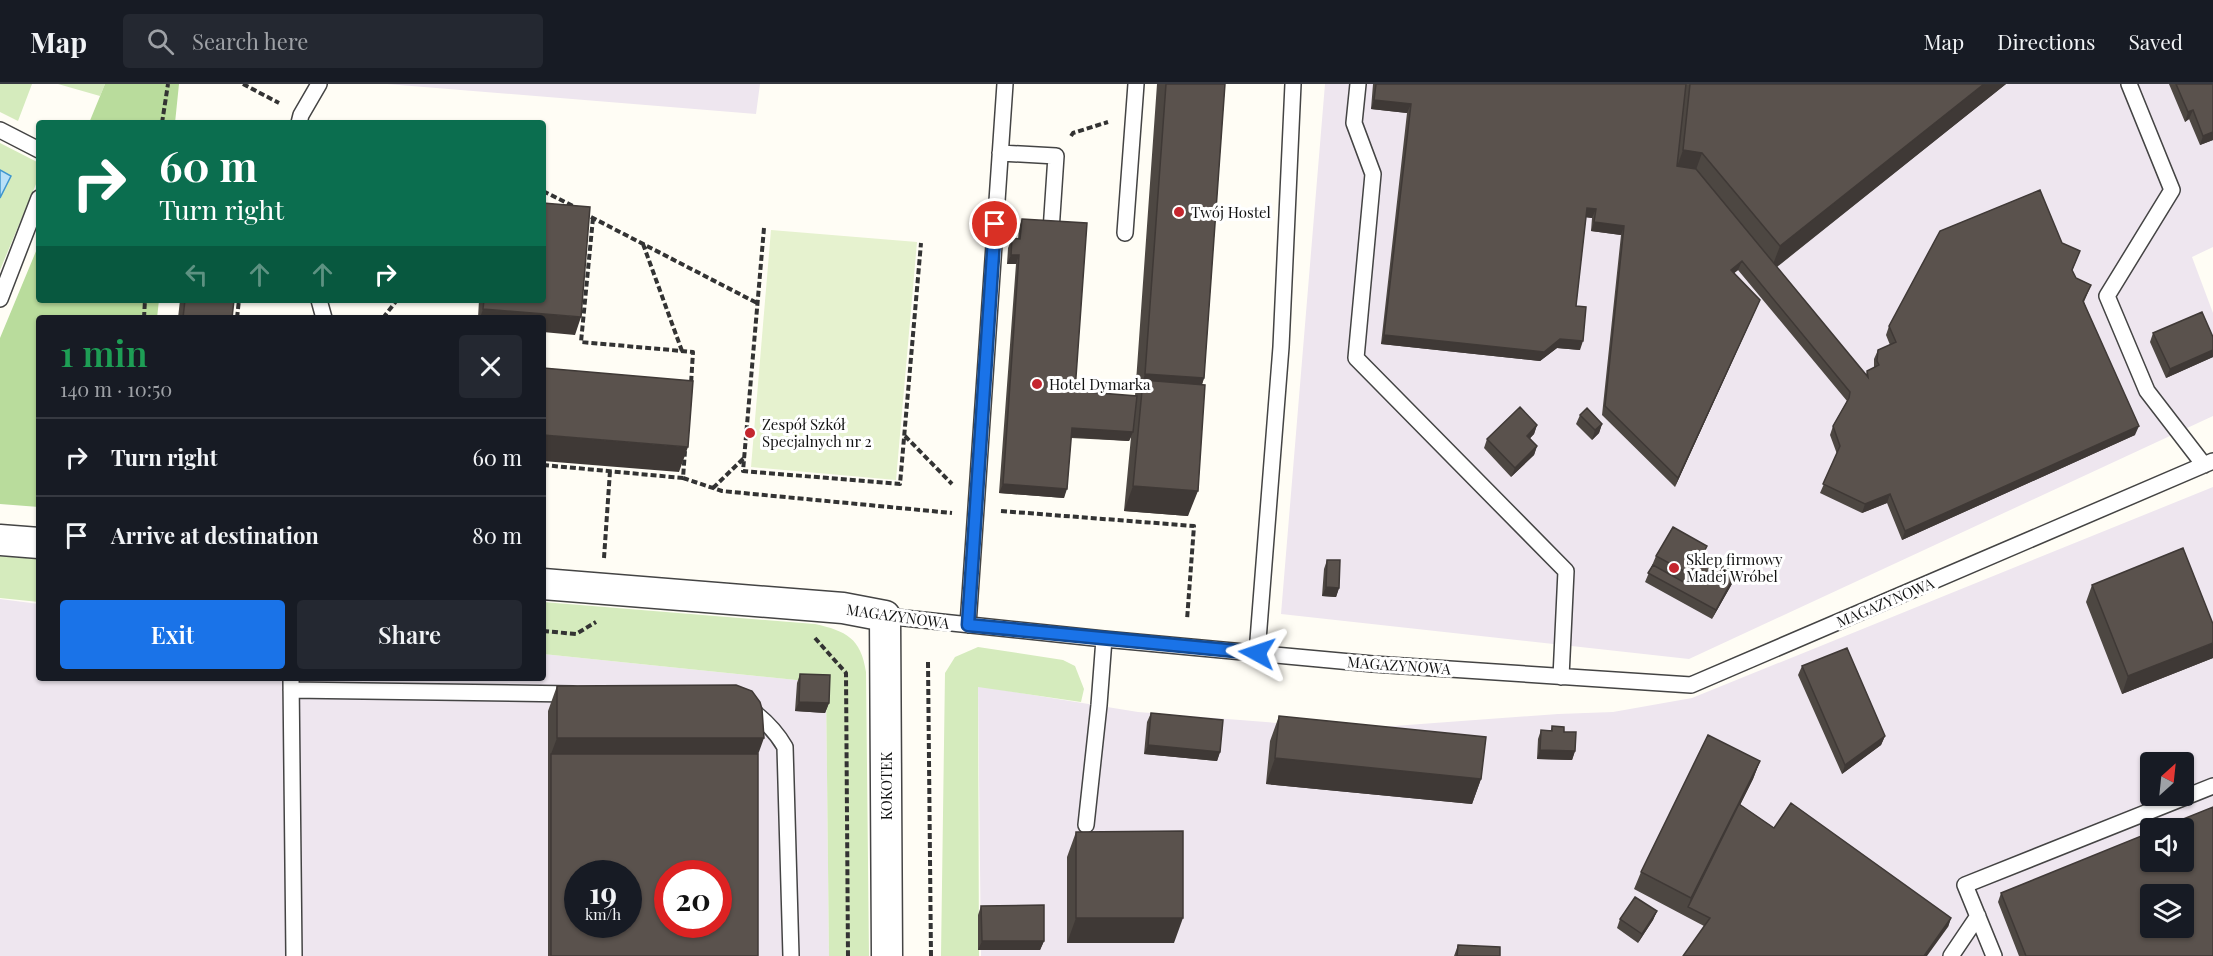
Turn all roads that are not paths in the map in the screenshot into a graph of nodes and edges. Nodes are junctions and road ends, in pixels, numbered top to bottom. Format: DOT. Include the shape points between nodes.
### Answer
graph roads {
  1 [pos="319,84"];
  2 [pos="1005,84"];
  3 [pos="1136,84"];
  4 [pos="1293,84"];
  5 [pos="1358,84"];
  6 [pos="2129,84"];
  7 [pos="300,119"];
  8 [pos="0,130"];
  9 [pos="36,148"];
  10 [pos="1000,153"];
  11 [pos="36,206"];
  12 [pos="1051,231"];
  13 [pos="1125,233"];
  14 [pos="0,299"];
  15 [pos="2209,463"];
  16 [pos="0,540"];
  17 [pos="36,543"];
  18 [pos="546,584"];
  19 [pos="885,616"];
  20 [pos="968,625"];
  21 [pos="1104,639"];
  22 [pos="1257,653"];
  23 [pos="1561,677"];
  24 [pos="291,684"];
  25 [pos="583,694"];
  26 [pos="731,700"];
  27 [pos="2213,786"];
  28 [pos="1086,825"];
  29 [pos="1978,916"];
  30 [pos="294,956"];
  31 [pos="791,956"];
  32 [pos="887,956"];
  33 [pos="1951,956"];
  34 [pos="1994,956"];
  1 -- 7 [label="lane"];
  2 -- 10 [label="lane"];
  3 -- 13 [label="lane"];
  4 -- 22 [label="lane" via="1281,347"];
  5 -- 23 [label="lane" via="1354,123 1373,174 1356,358 1566,571"];
  6 -- 15 [label="lane" via="2172,190 2108,296 2148,391"];
  8 -- 9 [label="lane"];
  10 -- 12 [label="lane" via="1056,156"];
  10 -- 20 [label="lane"];
  11 -- 14 [label="lane"];
  15 -- 23 [label="lane, MAGAZYNOWA" via="1691,685"];
  16 -- 17 [label="street"];
  18 -- 19 [label="street, MAGAZYNOWA" via="843,608"];
  19 -- 20 [label="lane, MAGAZYNOWA"];
  19 -- 32 [label="street, KOKOTEK"];
  20 -- 21 [label="lane, MAGAZYNOWA"];
  21 -- 22 [label="lane, MAGAZYNOWA"];
  21 -- 28 [label="lane"];
  22 -- 23 [label="lane, MAGAZYNOWA"];
  24 -- 25 [label="lane"];
  24 -- 30 [label="lane"];
  26 -- 31 [label="lane" via="763,719 785,747"];
  27 -- 29 [label="lane" via="1965,885"];
  29 -- 33 [label="lane"];
  29 -- 34 [label="lane"];
}
